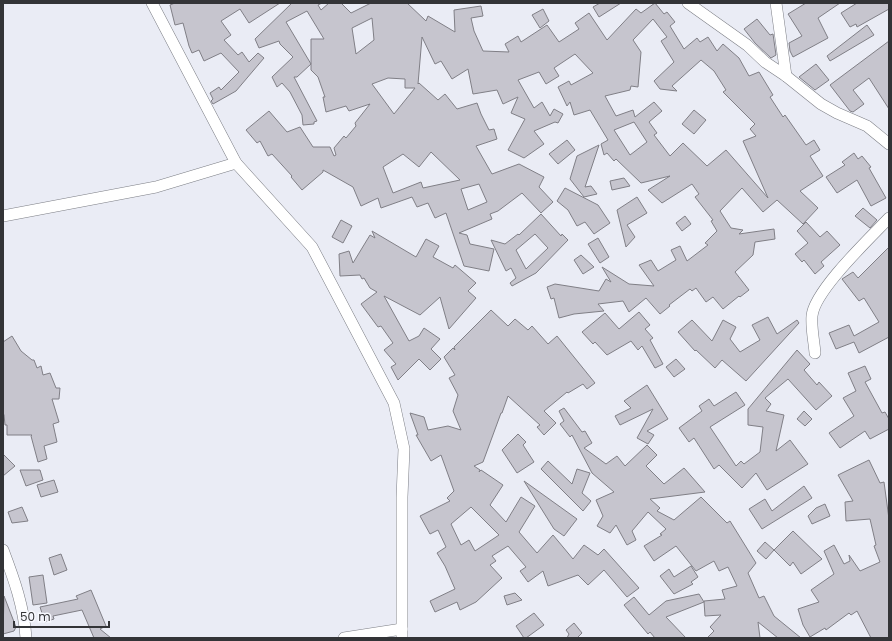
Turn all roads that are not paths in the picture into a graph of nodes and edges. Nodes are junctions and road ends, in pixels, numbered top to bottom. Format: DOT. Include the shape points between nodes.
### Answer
graph roads {
  1 [pos="152,3"];
  2 [pos="688,3"];
  3 [pos="776,3"];
  4 [pos="786,76"];
  5 [pos="889,144"];
  6 [pos="236,163"];
  7 [pos="3,216"];
  8 [pos="889,218"];
  9 [pos="815,353"];
  10 [pos="3,550"];
  11 [pos="402,633"];
  12 [pos="27,638"];
  13 [pos="344,638"];
  1 -- 6 [label="street"];
  2 -- 4 [label="street"];
  3 -- 4 [label="street"];
  4 -- 5 [label="street" via="821,104 867,126"];
  6 -- 7 [label="street" via="156,187"];
  6 -- 11 [label="street" via="312,247 394,403 404,449"];
  8 -- 9 [label="street" via="821,294 812,315"];
  10 -- 12 [label="street" via="16,586"];
  11 -- 13 [label="street"];
}
